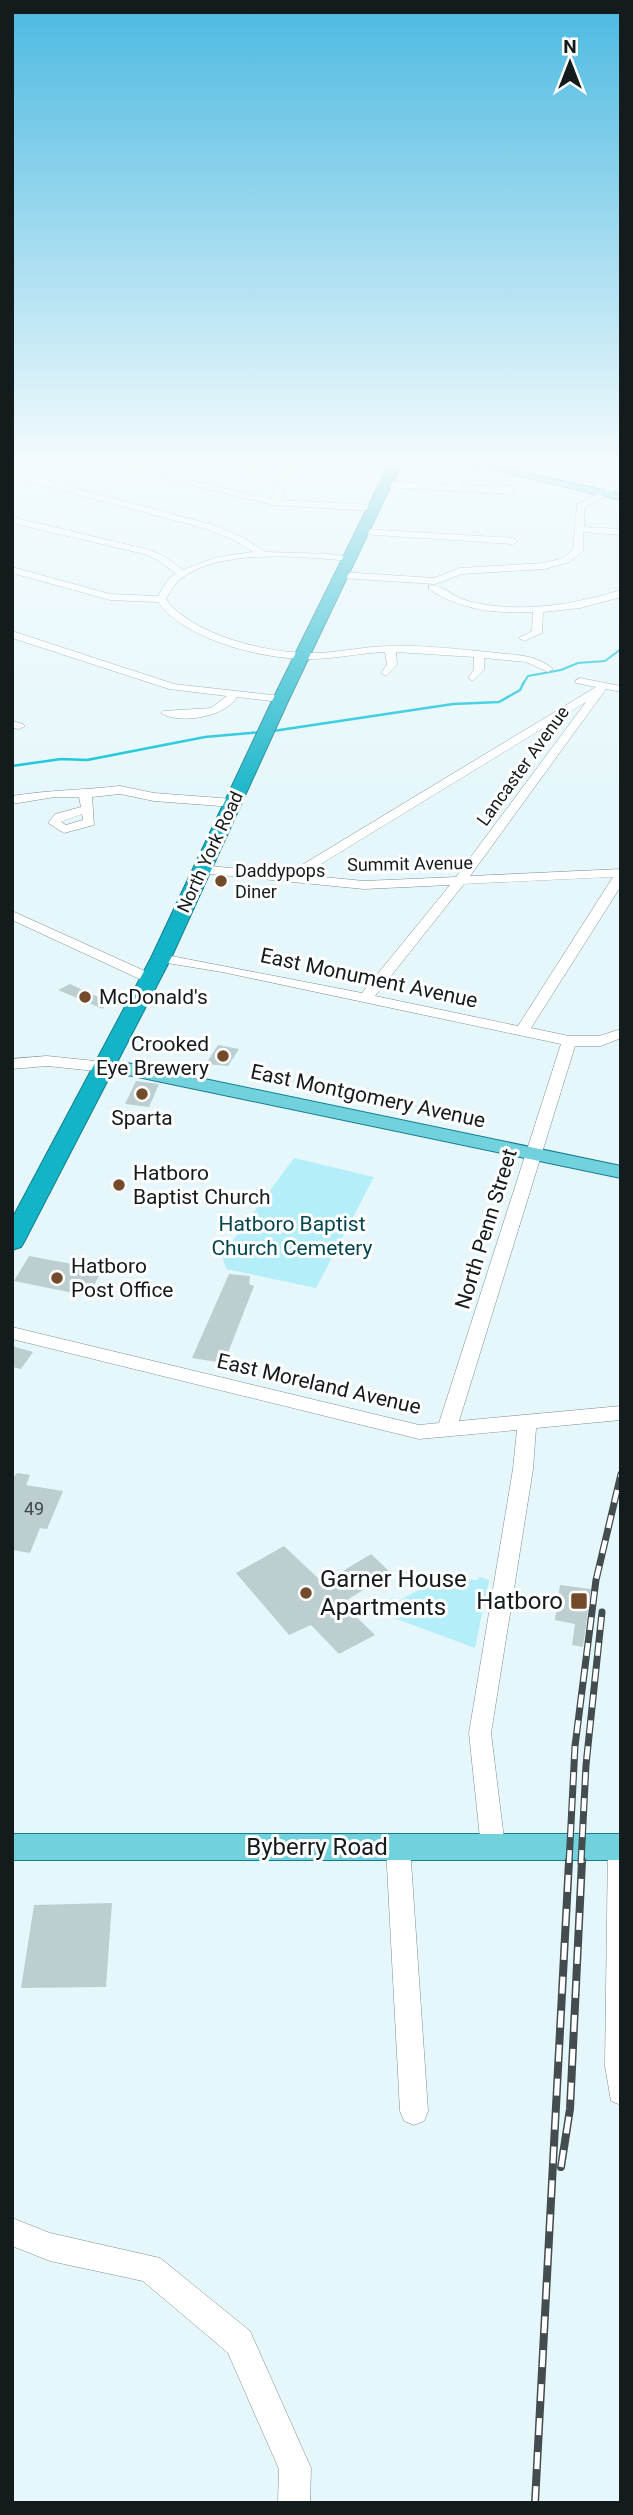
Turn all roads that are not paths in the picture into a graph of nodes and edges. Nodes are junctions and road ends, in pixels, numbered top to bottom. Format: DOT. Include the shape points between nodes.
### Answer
graph roads {
  1 [pos="31,575"];
  2 [pos="178,575"];
  3 [pos="446,575"];
  4 [pos="341,578"];
  5 [pos="433,584"];
  6 [pos="621,593"];
  7 [pos="161,599"];
  8 [pos="538,610"];
  9 [pos="12,634"];
  10 [pos="524,638"];
  11 [pos="390,649"];
  12 [pos="302,656"];
  13 [pos="479,656"];
  14 [pos="548,669"];
  15 [pos="386,673"];
  16 [pos="473,678"];
  17 [pos="580,681"];
  18 [pos="603,686"];
  19 [pos="621,689"];
  20 [pos="233,695"];
  21 [pos="281,699"];
  22 [pos="167,713"];
  23 [pos="12,789"];
  24 [pos="55,793"];
  25 [pos="85,794"];
  26 [pos="12,800"];
  27 [pos="233,803"];
  28 [pos="87,810"];
  29 [pos="201,869"];
  30 [pos="621,874"];
  31 [pos="289,877"];
  32 [pos="460,881"];
  33 [pos="16,921"];
  34 [pos="161,958"];
  35 [pos="151,979"];
  36 [pos="366,998"];
  37 [pos="521,1031"];
  38 [pos="621,1033"];
  39 [pos="569,1041"];
  40 [pos="12,1064"];
  41 [pos="106,1067"];
  42 [pos="533,1154"];
  43 [pos="621,1172"];
  44 [pos="12,1242"];
  45 [pos="12,1334"];
  46 [pos="621,1412"];
  47 [pos="525,1422"];
  48 [pos="447,1430"];
  49 [pos="12,1847"];
  50 [pos="398,1847"];
  51 [pos="493,1847"];
  52 [pos="620,1847"];
  53 [pos="621,2092"];
  54 [pos="414,2111"];
  55 [pos="12,2232"];
  56 [pos="294,2503"];
  1 -- 7 [label="street" via="110,597"];
  2 -- 7 [label="street"];
  3 -- 5 [label="street"];
  4 -- 5 [label="street"];
  4 -- 12 [label="highway, North York Road"];
  5 -- 8 [label="street" via="443,597 464,604"];
  6 -- 8 [label="street" via="591,604"];
  7 -- 12 [label="street" via="175,618 196,628 270,652"];
  8 -- 10 [label="street" via="537,633"];
  9 -- 20 [label="street" via="165,685"];
  11 -- 12 [label="street"];
  11 -- 13 [label="street"];
  11 -- 15 [label="street" via="392,664"];
  12 -- 21 [label="highway, North York Road"];
  13 -- 14 [label="street" via="528,659"];
  13 -- 16 [label="street" via="479,670"];
  17 -- 18 [label="street"];
  18 -- 19 [label="street"];
  18 -- 31 [label="street"];
  18 -- 32 [label="street, Lancaster Avenue"];
  20 -- 21 [label="street"];
  20 -- 22 [label="street" via="228,705 211,712"];
  21 -- 27 [label="highway, North York Road"];
  23 -- 24 [label="street" via="45,787"];
  24 -- 25 [label="street"];
  24 -- 26 [label="street"];
  25 -- 27 [label="street" via="120,790"];
  25 -- 28 [label="street"];
  27 -- 29 [label="highway, North York Road"];
  29 -- 31 [label="street, Summit Avenue"];
  29 -- 34 [label="highway, North York Road"];
  30 -- 32 [label="street, Summit Avenue"];
  30 -- 37 [label="street"];
  31 -- 32 [label="street, Summit Avenue" via="364,885"];
  32 -- 36 [label="street, Lancaster Avenue"];
  33 -- 35 [label="street"];
  34 -- 35 [label="highway, North York Road"];
  34 -- 36 [label="street, East Monument Avenue"];
  35 -- 41 [label="highway, North York Road"];
  36 -- 37 [label="street, East Monument Avenue"];
  37 -- 39 [label="street, East Monument Avenue"];
  38 -- 39 [label="street, East Monument Avenue" via="601,1041"];
  39 -- 42 [label="street, North Penn Street"];
  40 -- 41 [label="street" via="47,1061"];
  41 -- 42 [label="main road, East Montgomery Avenue"];
  41 -- 44 [label="highway, North York Road"];
  42 -- 43 [label="main road, East Montgomery Avenue"];
  42 -- 48 [label="street, North Penn Street"];
  45 -- 48 [label="street, East Moreland Avenue" via="419,1432"];
  46 -- 47 [label="street, East Moreland Avenue"];
  47 -- 48 [label="street, East Moreland Avenue"];
  47 -- 51 [label="street" via="524,1456 480,1732"];
  49 -- 50 [label="main road, Byberry Road"];
  50 -- 51 [label="main road, Byberry Road"];
  50 -- 54 [label="street"];
  51 -- 52 [label="main road, Byberry Road"];
  52 -- 53 [label="street"];
  55 -- 56 [label="street" via="50,2247 150,2268 239,2342 295,2468"];
}
